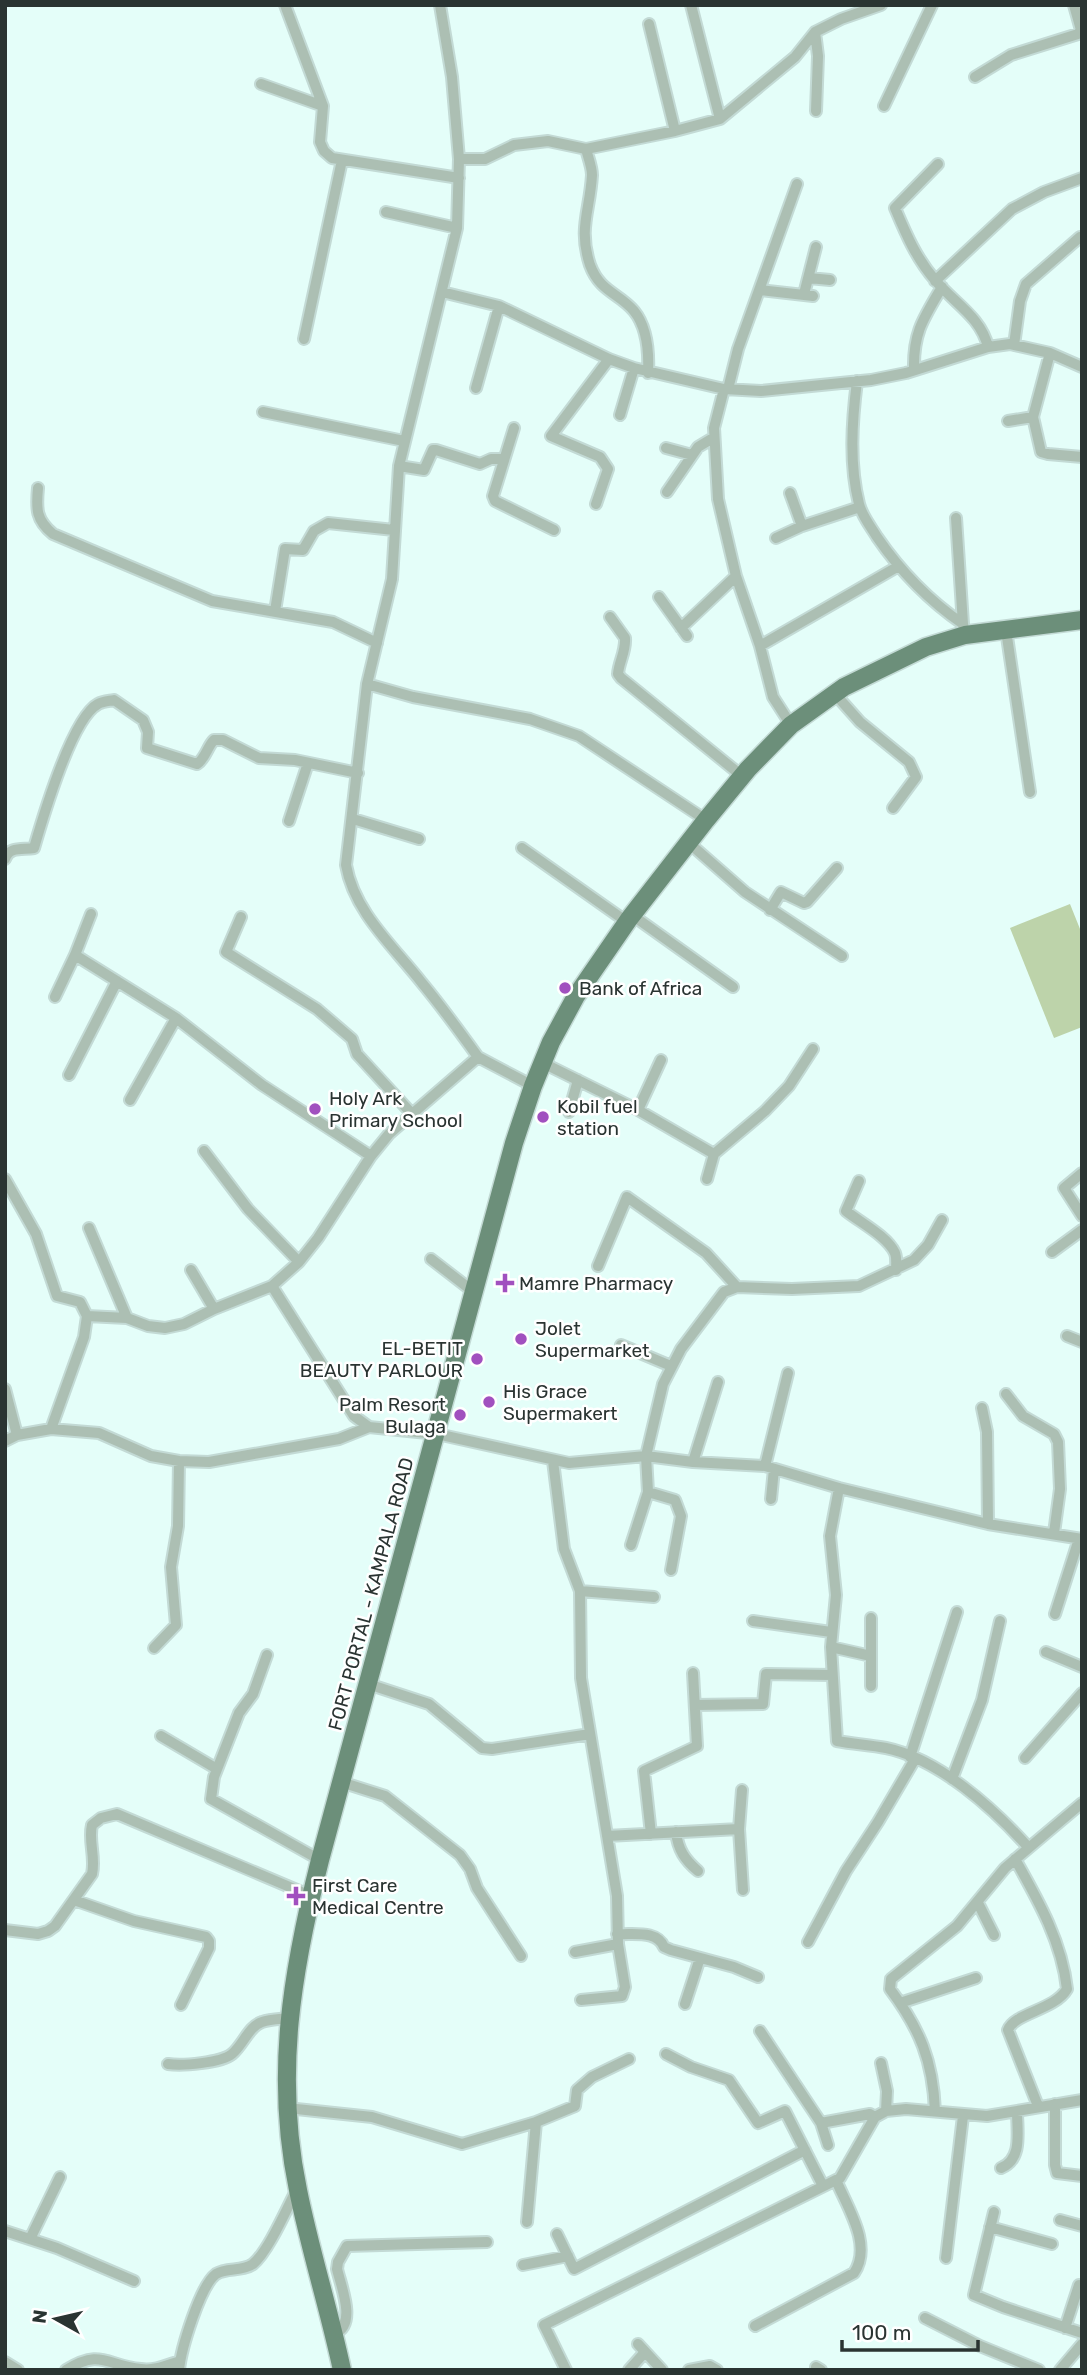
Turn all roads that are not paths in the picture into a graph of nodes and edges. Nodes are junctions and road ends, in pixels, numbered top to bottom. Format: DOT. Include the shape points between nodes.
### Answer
graph roads {
  1 [pos="285,5"];
  2 [pos="440,5"];
  3 [pos="691,5"];
  4 [pos="881,5"];
  5 [pos="932,5"];
  6 [pos="1074,5"];
  7 [pos="649,24"];
  8 [pos="815,32"];
  9 [pos="975,76"];
  10 [pos="261,84"];
  11 [pos="323,106"];
  12 [pos="884,107"];
  13 [pos="816,111"];
  14 [pos="720,120"];
  15 [pos="675,131"];
  16 [pos="586,149"];
  17 [pos="459,159"];
  18 [pos="342,160"];
  19 [pos="938,164"];
  20 [pos="459,178"];
  21 [pos="1082,178"];
  22 [pos="797,184"];
  23 [pos="387,212"];
  24 [pos="457,228"];
  25 [pos="1080,237"];
  26 [pos="816,247"];
  27 [pos="809,278"];
  28 [pos="830,279"];
  29 [pos="938,284"];
  30 [pos="760,290"];
  31 [pos="442,292"];
  32 [pos="499,306"];
  33 [pos="303,340"];
  34 [pos="1014,345"];
  35 [pos="988,347"];
  36 [pos="1050,353"];
  37 [pos="609,359"];
  38 [pos="1082,367"];
  39 [pos="634,368"];
  40 [pos="914,370"];
  41 [pos="648,373"];
  42 [pos="857,381"];
  43 [pos="476,388"];
  44 [pos="726,389"];
  45 [pos="263,412"];
  46 [pos="620,415"];
  47 [pos="1033,417"];
  48 [pos="1007,421"];
  49 [pos="514,428"];
  50 [pos="713,438"];
  51 [pos="404,441"];
  52 [pos="666,448"];
  53 [pos="692,455"];
  54 [pos="1082,457"];
  55 [pos="504,459"];
  56 [pos="399,466"];
  57 [pos="38,488"];
  58 [pos="667,492"];
  59 [pos="790,493"];
  60 [pos="596,504"];
  61 [pos="859,507"];
  62 [pos="956,518"];
  63 [pos="802,526"];
  64 [pos="394,530"];
  65 [pos="554,530"];
  66 [pos="776,538"];
  67 [pos="897,567"];
  68 [pos="736,576"];
  69 [pos="659,597"];
  70 [pos="275,611"];
  71 [pos="610,617"];
  72 [pos="1082,620"];
  73 [pos="964,630"];
  74 [pos="1006,630"];
  75 [pos="377,643"];
  76 [pos="760,646"];
  77 [pos="367,684"];
  78 [pos="836,695"];
  79 [pos="791,724"];
  80 [pos="308,763"];
  81 [pos="358,773"];
  82 [pos="742,776"];
  83 [pos="1030,792"];
  84 [pos="893,808"];
  85 [pos="353,819"];
  86 [pos="706,820"];
  87 [pos="289,821"];
  88 [pos="419,839"];
  89 [pos="689,843"];
  90 [pos="522,848"];
  91 [pos="5,859"];
  92 [pos="837,868"];
  93 [pos="770,910"];
  94 [pos="91,914"];
  95 [pos="241,917"];
  96 [pos="630,918"];
  97 [pos="75,955"];
  98 [pos="842,956"];
  99 [pos="117,981"];
  100 [pos="733,987"];
  101 [pos="55,997"];
  102 [pos="176,1018"];
  103 [pos="813,1049"];
  104 [pos="478,1057"];
  105 [pos="661,1060"];
  106 [pos="544,1063"];
  107 [pos="69,1075"];
  108 [pos="578,1080"];
  109 [pos="533,1086"];
  110 [pos="130,1100"];
  111 [pos="638,1110"];
  112 [pos="569,1112"];
  113 [pos="412,1114"];
  114 [pos="204,1151"];
  115 [pos="714,1154"];
  116 [pos="371,1156"];
  117 [pos="1082,1173"];
  118 [pos="5,1179"];
  119 [pos="707,1179"];
  120 [pos="859,1181"];
  121 [pos="1082,1216"];
  122 [pos="942,1220"];
  123 [pos="89,1228"];
  124 [pos="1082,1230"];
  125 [pos="1052,1252"];
  126 [pos="431,1259"];
  127 [pos="299,1262"];
  128 [pos="598,1266"];
  129 [pos="191,1270"];
  130 [pos="896,1270"];
  131 [pos="272,1286"];
  132 [pos="737,1287"];
  133 [pos="474,1293"];
  134 [pos="214,1310"];
  135 [pos="87,1315"];
  136 [pos="127,1318"];
  137 [pos="1067,1336"];
  138 [pos="1082,1342"];
  139 [pos="621,1345"];
  140 [pos="671,1366"];
  141 [pos="788,1373"];
  142 [pos="718,1382"];
  143 [pos="5,1389"];
  144 [pos="1006,1394"];
  145 [pos="982,1408"];
  146 [pos="369,1426"];
  147 [pos="51,1429"];
  148 [pos="437,1434"];
  149 [pos="17,1435"];
  150 [pos="5,1441"];
  151 [pos="646,1456"];
  152 [pos="178,1461"];
  153 [pos="553,1461"];
  154 [pos="693,1462"];
  155 [pos="770,1468"];
  156 [pos="839,1488"];
  157 [pos="648,1493"];
  158 [pos="771,1499"];
  159 [pos="988,1524"];
  160 [pos="1054,1534"];
  161 [pos="1080,1539"];
  162 [pos="631,1545"];
  163 [pos="671,1570"];
  164 [pos="580,1591"];
  165 [pos="654,1597"];
  166 [pos="957,1612"];
  167 [pos="1055,1614"];
  168 [pos="871,1618"];
  169 [pos="753,1621"];
  170 [pos="1000,1621"];
  171 [pos="831,1632"];
  172 [pos="831,1647"];
  173 [pos="154,1648"];
  174 [pos="1046,1652"];
  175 [pos="267,1655"];
  176 [pos="871,1656"];
  177 [pos="1082,1667"];
  178 [pos="693,1673"];
  179 [pos="832,1675"];
  180 [pos="368,1684"];
  181 [pos="871,1686"];
  182 [pos="1082,1693"];
  183 [pos="695,1705"];
  184 [pos="590,1734"];
  185 [pos="161,1736"];
  186 [pos="912,1758"];
  187 [pos="1025,1758"];
  188 [pos="217,1769"];
  189 [pos="952,1779"];
  190 [pos="341,1782"];
  191 [pos="742,1790"];
  192 [pos="1082,1803"];
  193 [pos="739,1829"];
  194 [pos="676,1832"];
  195 [pos="651,1834"];
  196 [pos="607,1836"];
  197 [pos="1028,1847"];
  198 [pos="1015,1859"];
  199 [pos="320,1860"];
  200 [pos="698,1871"];
  201 [pos="743,1890"];
  202 [pos="311,1896"];
  203 [pos="74,1900"];
  204 [pos="978,1903"];
  205 [pos="5,1930"];
  206 [pos="994,1935"];
  207 [pos="618,1939"];
  208 [pos="808,1942"];
  209 [pos="575,1952"];
  210 [pos="521,1956"];
  211 [pos="700,1958"];
  212 [pos="758,1977"];
  213 [pos="976,1978"];
  214 [pos="581,2000"];
  215 [pos="900,2003"];
  216 [pos="685,2004"];
  217 [pos="181,2005"];
  218 [pos="289,2018"];
  219 [pos="761,2031"];
  220 [pos="667,2054"];
  221 [pos="629,2060"];
  222 [pos="881,2063"];
  223 [pos="168,2064"];
  224 [pos="1082,2101"];
  225 [pos="1055,2104"];
  226 [pos="1038,2106"];
  227 [pos="287,2108"];
  228 [pos="886,2111"];
  229 [pos="935,2111"];
  230 [pos="1017,2111"];
  231 [pos="963,2116"];
  232 [pos="875,2117"];
  233 [pos="536,2122"];
  234 [pos="821,2123"];
  235 [pos="828,2145"];
  236 [pos="805,2150"];
  237 [pos="1001,2168"];
  238 [pos="1082,2176"];
  239 [pos="60,2177"];
  240 [pos="836,2180"];
  241 [pos="823,2186"];
  242 [pos="297,2189"];
  243 [pos="993,2212"];
  244 [pos="1060,2220"];
  245 [pos="527,2222"];
  246 [pos="1082,2226"];
  247 [pos="990,2227"];
  248 [pos="5,2231"];
  249 [pos="557,2234"];
  250 [pos="30,2239"];
  251 [pos="487,2242"];
  252 [pos="1052,2244"];
  253 [pos="568,2256"];
  254 [pos="946,2258"];
  255 [pos="523,2265"];
  256 [pos="134,2281"];
  257 [pos="1079,2285"];
  258 [pos="925,2318"];
  259 [pos="755,2326"];
  260 [pos="1065,2328"];
  261 [pos="335,2333"];
  262 [pos="1082,2333"];
  263 [pos="1082,2344"];
  264 [pos="5,2362"];
  265 [pos="180,2365"];
  266 [pos="71,2368"];
  267 [pos="18,2370"];
  268 [pos="342,2370"];
  269 [pos="566,2370"];
  270 [pos="629,2370"];
  271 [pos="662,2370"];
  272 [pos="689,2370"];
  273 [pos="717,2370"];
  274 [pos="1039,2370"];
  275 [pos="1060,2370"];
  1 -- 11 [label="street"];
  2 -- 17 [label="street"];
  3 -- 14 [label="street"];
  4 -- 8 [label="street"];
  5 -- 12 [label="street"];
  6 -- 9 [label="street" via="1081,30 1078,34 1011,55"];
  7 -- 15 [label="street"];
  8 -- 13 [label="street"];
  8 -- 14 [label="street" via="794,57"];
  10 -- 11 [label="street"];
  11 -- 18 [label="street" via="320,142 332,158"];
  14 -- 15 [label="street"];
  15 -- 16 [label="street"];
  16 -- 17 [label="street" via="548,141 514,145 485,159"];
  16 -- 41 [label="street" via="592,172 583,236 586,252 602,285 635,312 647,342"];
  17 -- 20 [label="street"];
  18 -- 20 [label="street"];
  18 -- 33 [label="street"];
  19 -- 29 [label="street" via="895,208 911,247"];
  20 -- 24 [label="street"];
  21 -- 29 [label="street" via="1013,209"];
  22 -- 30 [label="street"];
  23 -- 24 [label="street"];
  24 -- 31 [label="street"];
  25 -- 34 [label="street" via="1026,284"];
  26 -- 27 [label="street"];
  27 -- 28 [label="street"];
  27 -- 30 [label="street" via="808,295"];
  29 -- 35 [label="street" via="985,333"];
  29 -- 40 [label="street" via="913,348"];
  30 -- 44 [label="street"];
  31 -- 32 [label="street"];
  31 -- 51 [label="street"];
  32 -- 37 [label="street"];
  32 -- 43 [label="street"];
  34 -- 35 [label="street"];
  34 -- 36 [label="street"];
  35 -- 40 [label="street"];
  36 -- 38 [label="street"];
  36 -- 47 [label="street"];
  37 -- 39 [label="street"];
  37 -- 60 [label="street" via="551,436 600,457 608,469"];
  39 -- 41 [label="street"];
  39 -- 46 [label="street"];
  40 -- 42 [label="street"];
  41 -- 44 [label="street"];
  42 -- 44 [label="street" via="761,391"];
  42 -- 61 [label="street" via="852,432"];
  44 -- 50 [label="street"];
  45 -- 51 [label="street"];
  47 -- 48 [label="street"];
  47 -- 54 [label="street" via="1041,452"];
  49 -- 55 [label="street"];
  50 -- 53 [label="street"];
  50 -- 68 [label="street" via="718,499"];
  51 -- 56 [label="street"];
  52 -- 53 [label="street"];
  53 -- 58 [label="street"];
  55 -- 56 [label="street" via="480,464 433,450 424,470"];
  55 -- 65 [label="street" via="495,501"];
  56 -- 64 [label="street"];
  57 -- 70 [label="street" via="40,523 53,534 212,601"];
  59 -- 63 [label="street"];
  61 -- 63 [label="street"];
  61 -- 67 [label="street"];
  62 -- 73 [label="street"];
  63 -- 66 [label="street"];
  64 -- 70 [label="street" via="328,523 314,531 303,550 285,549"];
  64 -- 75 [label="street" via="392,579"];
  67 -- 73 [label="street"];
  67 -- 76 [label="street"];
  68 -- 69 [label="street" via="684,632"];
  68 -- 76 [label="street"];
  70 -- 75 [label="street" via="333,622"];
  71 -- 82 [label="street" via="625,638 618,667 621,678"];
  72 -- 74 [label="main road, FORT PORTAL - KAMPALA ROAD"];
  73 -- 74 [label="main road, FORT PORTAL - KAMPALA ROAD"];
  73 -- 78 [label="main road, FORT PORTAL - KAMPALA ROAD" via="894,661"];
  74 -- 83 [label="street"];
  75 -- 77 [label="street"];
  76 -- 79 [label="street" via="773,698"];
  77 -- 81 [label="street"];
  77 -- 86 [label="street" via="530,719 579,736"];
  78 -- 79 [label="main road, FORT PORTAL - KAMPALA ROAD"];
  78 -- 84 [label="street" via="914,769 916,777"];
  79 -- 82 [label="main road, FORT PORTAL - KAMPALA ROAD"];
  80 -- 81 [label="street"];
  80 -- 87 [label="street"];
  80 -- 91 [label="street" via="259,758 223,740 214,740 197,764 188,762 147,748 143,720 114,700 99,703 74,734 34,848 13,849"];
  81 -- 85 [label="street"];
  82 -- 86 [label="main road, FORT PORTAL - KAMPALA ROAD"];
  85 -- 88 [label="street"];
  85 -- 104 [label="street" via="346,850 352,889 380,934"];
  86 -- 89 [label="main road, FORT PORTAL - KAMPALA ROAD"];
  89 -- 93 [label="street"];
  89 -- 96 [label="main road, FORT PORTAL - KAMPALA ROAD"];
  90 -- 96 [label="street"];
  92 -- 93 [label="street" via="807,902 781,892"];
  93 -- 98 [label="street"];
  94 -- 97 [label="street"];
  95 -- 113 [label="street" via="226,952 317,1009 352,1039 357,1054"];
  96 -- 100 [label="street"];
  96 -- 106 [label="main road, FORT PORTAL - KAMPALA ROAD" via="576,996"];
  97 -- 99 [label="street"];
  97 -- 101 [label="street"];
  99 -- 102 [label="street"];
  99 -- 107 [label="street"];
  102 -- 110 [label="street"];
  102 -- 116 [label="street" via="262,1085"];
  103 -- 115 [label="street" via="765,1111"];
  104 -- 109 [label="street"];
  104 -- 113 [label="street"];
  105 -- 111 [label="street"];
  106 -- 108 [label="street"];
  106 -- 109 [label="main road, FORT PORTAL - KAMPALA ROAD"];
  108 -- 111 [label="street"];
  108 -- 112 [label="street"];
  109 -- 133 [label="main road, FORT PORTAL - KAMPALA ROAD"];
  111 -- 115 [label="street"];
  113 -- 116 [label="street"];
  114 -- 127 [label="street" via="248,1209"];
  115 -- 119 [label="street"];
  116 -- 127 [label="street"];
  117 -- 121 [label="street" via="1064,1188"];
  118 -- 135 [label="street" via="36,1234 57,1296 80,1302"];
  120 -- 130 [label="street" via="846,1212 893,1250"];
  122 -- 130 [label="street" via="928,1245"];
  123 -- 136 [label="street"];
  124 -- 125 [label="street"];
  126 -- 133 [label="street"];
  127 -- 131 [label="street"];
  128 -- 132 [label="street" via="627,1197 706,1254"];
  129 -- 134 [label="street"];
  130 -- 132 [label="street" via="859,1286"];
  131 -- 134 [label="street"];
  131 -- 146 [label="street" via="354,1416"];
  132 -- 140 [label="street" via="724,1292 708,1311"];
  133 -- 148 [label="main road, FORT PORTAL - KAMPALA ROAD"];
  134 -- 136 [label="street" via="164,1328"];
  135 -- 136 [label="street"];
  135 -- 147 [label="street" via="84,1337"];
  137 -- 138 [label="street"];
  139 -- 140 [label="street"];
  140 -- 151 [label="street"];
  141 -- 155 [label="street"];
  142 -- 154 [label="street"];
  143 -- 149 [label="street"];
  144 -- 160 [label="street" via="1023,1416 1054,1434 1058,1442 1060,1489"];
  145 -- 159 [label="street" via="987,1432"];
  146 -- 148 [label="street"];
  146 -- 152 [label="street" via="339,1439 264,1453 209,1462"];
  147 -- 149 [label="street"];
  147 -- 152 [label="street" via="99,1433 151,1456"];
  148 -- 153 [label="street"];
  148 -- 180 [label="main road, FORT PORTAL - KAMPALA ROAD"];
  149 -- 150 [label="street"];
  151 -- 153 [label="street"];
  151 -- 154 [label="street"];
  151 -- 157 [label="street"];
  152 -- 173 [label="street" via="178,1526 171,1567 176,1625"];
  153 -- 164 [label="street" via="564,1549"];
  154 -- 155 [label="street"];
  155 -- 156 [label="street"];
  155 -- 158 [label="street"];
  156 -- 159 [label="street"];
  156 -- 171 [label="street" via="830,1536 836,1595"];
  157 -- 162 [label="street"];
  157 -- 163 [label="street" via="675,1500 681,1516"];
  159 -- 160 [label="street"];
  160 -- 161 [label="street"];
  161 -- 167 [label="street"];
  164 -- 165 [label="street"];
  164 -- 184 [label="street" via="581,1678"];
  166 -- 186 [label="street"];
  168 -- 176 [label="street"];
  169 -- 171 [label="street"];
  170 -- 189 [label="street" via="982,1700"];
  171 -- 172 [label="street"];
  172 -- 176 [label="street"];
  172 -- 179 [label="street"];
  174 -- 177 [label="street"];
  175 -- 188 [label="street"];
  176 -- 181 [label="street"];
  178 -- 183 [label="street"];
  179 -- 183 [label="street" via="766,1674 763,1704"];
  179 -- 186 [label="street" via="837,1741 888,1748"];
  180 -- 184 [label="street" via="429,1704 482,1748"];
  180 -- 190 [label="main road, FORT PORTAL - KAMPALA ROAD"];
  182 -- 187 [label="street"];
  183 -- 195 [label="street" via="697,1746 644,1771"];
  184 -- 196 [label="street"];
  185 -- 188 [label="street"];
  186 -- 189 [label="street"];
  186 -- 208 [label="street"];
  188 -- 199 [label="street" via="211,1800"];
  189 -- 197 [label="street" via="993,1810"];
  190 -- 199 [label="main road, FORT PORTAL - KAMPALA ROAD"];
  190 -- 210 [label="street" via="385,1796 460,1854"];
  191 -- 193 [label="street"];
  192 -- 197 [label="street"];
  193 -- 194 [label="street"];
  193 -- 201 [label="street"];
  194 -- 195 [label="street"];
  194 -- 200 [label="street" via="681,1852"];
  195 -- 196 [label="street"];
  196 -- 207 [label="street" via="617,1896"];
  197 -- 198 [label="street"];
  198 -- 204 [label="street"];
  198 -- 226 [label="street" via="1055,1941 1067,1989 1056,2003 1014,2022 1009,2030"];
  199 -- 202 [label="main road, FORT PORTAL - KAMPALA ROAD"];
  202 -- 203 [label="street" via="117,1814 92,1825 94,1866"];
  202 -- 218 [label="main road, FORT PORTAL - KAMPALA ROAD"];
  203 -- 205 [label="street" via="48,1931"];
  203 -- 217 [label="street" via="134,1922 206,1937 209,1948"];
  204 -- 206 [label="street"];
  204 -- 215 [label="street" via="947,1935 891,1979 890,1989"];
  207 -- 209 [label="street"];
  207 -- 211 [label="street" via="654,1935 664,1947"];
  207 -- 214 [label="street" via="625,1987 622,1996"];
  211 -- 212 [label="street"];
  211 -- 216 [label="street"];
  213 -- 215 [label="street"];
  215 -- 229 [label="street" via="928,2055"];
  218 -- 223 [label="street" via="261,2022 227,2057 181,2066"];
  218 -- 227 [label="main road, FORT PORTAL - KAMPALA ROAD"];
  219 -- 234 [label="street"];
  220 -- 236 [label="street" via="729,2080 758,2123 785,2111"];
  221 -- 233 [label="street" via="592,2077 577,2090 575,2106"];
  222 -- 228 [label="street"];
  224 -- 225 [label="street"];
  225 -- 226 [label="street"];
  225 -- 238 [label="street" via="1058,2173"];
  226 -- 230 [label="street"];
  227 -- 233 [label="street" via="372,2117 462,2144"];
  227 -- 242 [label="main road, FORT PORTAL - KAMPALA ROAD"];
  228 -- 229 [label="street"];
  228 -- 232 [label="street"];
  229 -- 231 [label="street"];
  230 -- 231 [label="street"];
  230 -- 237 [label="street" via="1015,2158"];
  231 -- 254 [label="street"];
  232 -- 234 [label="street"];
  232 -- 240 [label="street"];
  233 -- 245 [label="street"];
  234 -- 235 [label="street"];
  236 -- 241 [label="street"];
  236 -- 253 [label="street" via="574,2269"];
  239 -- 250 [label="street"];
  240 -- 241 [label="street"];
  240 -- 259 [label="street" via="862,2247 858,2268"];
  241 -- 269 [label="street" via="544,2325"];
  242 -- 261 [label="main road, FORT PORTAL - KAMPALA ROAD"];
  242 -- 265 [label="street" via="253,2264 221,2271 207,2285 183,2344"];
  243 -- 247 [label="street"];
  244 -- 246 [label="street"];
  247 -- 252 [label="street"];
  247 -- 260 [label="street" via="974,2295"];
  248 -- 250 [label="street"];
  249 -- 253 [label="street"];
  250 -- 256 [label="street"];
  251 -- 261 [label="street" via="347,2246 337,2269 346,2324"];
  253 -- 255 [label="street"];
  257 -- 260 [label="street"];
  258 -- 274 [label="street"];
  260 -- 262 [label="street"];
  261 -- 268 [label="main road, FORT PORTAL - KAMPALA ROAD"];
  263 -- 275 [label="street"];
  264 -- 267 [label="street"];
  265 -- 266 [label="street" via="153,2370 90,2358"];
  270 -- 271 [label="street" via="642,2348"];
  272 -- 273 [label="street" via="710,2366"];
}
